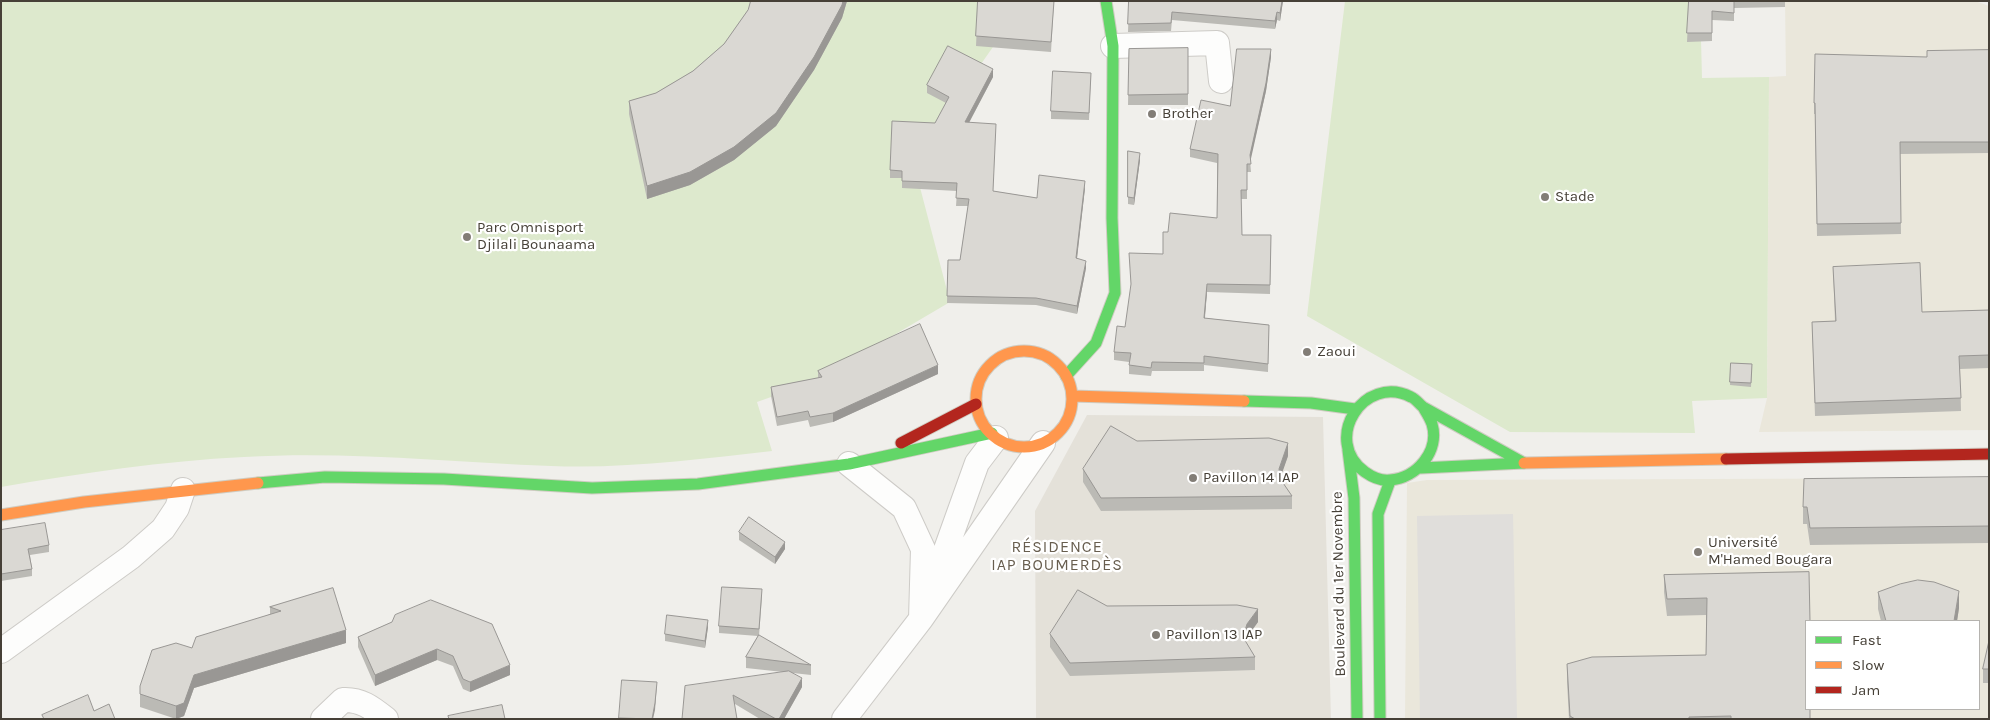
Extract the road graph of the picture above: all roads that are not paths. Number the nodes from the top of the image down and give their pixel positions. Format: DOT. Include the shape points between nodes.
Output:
graph roads {
  1 [pos="1106,1"];
  2 [pos="1112,46"];
  3 [pos="1221,81"];
  4 [pos="1066,376"];
  5 [pos="1072,396"];
  6 [pos="976,404"];
  7 [pos="1423,406"];
  8 [pos="1355,409"];
  9 [pos="994,436"];
  10 [pos="1043,443"];
  11 [pos="1348,450"];
  12 [pos="1989,454"];
  13 [pos="859,462"];
  14 [pos="1524,463"];
  15 [pos="1421,468"];
  16 [pos="1390,480"];
  17 [pos="182,490"];
  18 [pos="1,515"];
  19 [pos="921,619"];
  20 [pos="1,651"];
  21 [pos="323,719"];
  22 [pos="386,719"];
  23 [pos="844,719"];
  24 [pos="1357,719"];
  25 [pos="1380,719"];
  1 -- 2 [label="street"];
  2 -- 3 [label="street" via="1217,43"];
  2 -- 4 [label="street" via="1115,293 1096,343"];
  4 -- 5 [label="street"];
  4 -- 6 [label="street" via="1056,363 1045,356 1023,351 1006,354 983,372 977,387"];
  5 -- 8 [label="street" via="1311,403"];
  5 -- 10 [label="street" via="1066,422 1057,434"];
  6 -- 9 [label="street" via="980,419"];
  6 -- 13 [label="street"];
  7 -- 8 [label="street" via="1396,392 1371,396"];
  7 -- 14 [label="street"];
  7 -- 15 [label="street" via="1434,436 1432,451"];
  8 -- 11 [label="street" via="1347,428"];
  9 -- 10 [label="street" via="1014,446"];
  9 -- 13 [label="street"];
  9 -- 19 [label="street" via="977,463"];
  10 -- 19 [label="street"];
  11 -- 16 [label="street" via="1357,466 1374,478"];
  11 -- 24 [label="street, Boulevard du 1er Novembre" via="1354,498"];
  12 -- 14 [label="street"];
  13 -- 17 [label="street" via="698,484 592,488 444,479 325,477"];
  13 -- 19 [label="street" via="904,508 923,549"];
  14 -- 15 [label="street"];
  15 -- 16 [label="street" via="1405,478"];
  16 -- 25 [label="street" via="1378,514"];
  17 -- 18 [label="street"];
  17 -- 20 [label="street" via="177,508 163,529 131,558"];
  19 -- 23 [label="street"];
  21 -- 22 [label="street" via="343,700 366,704"];
}
